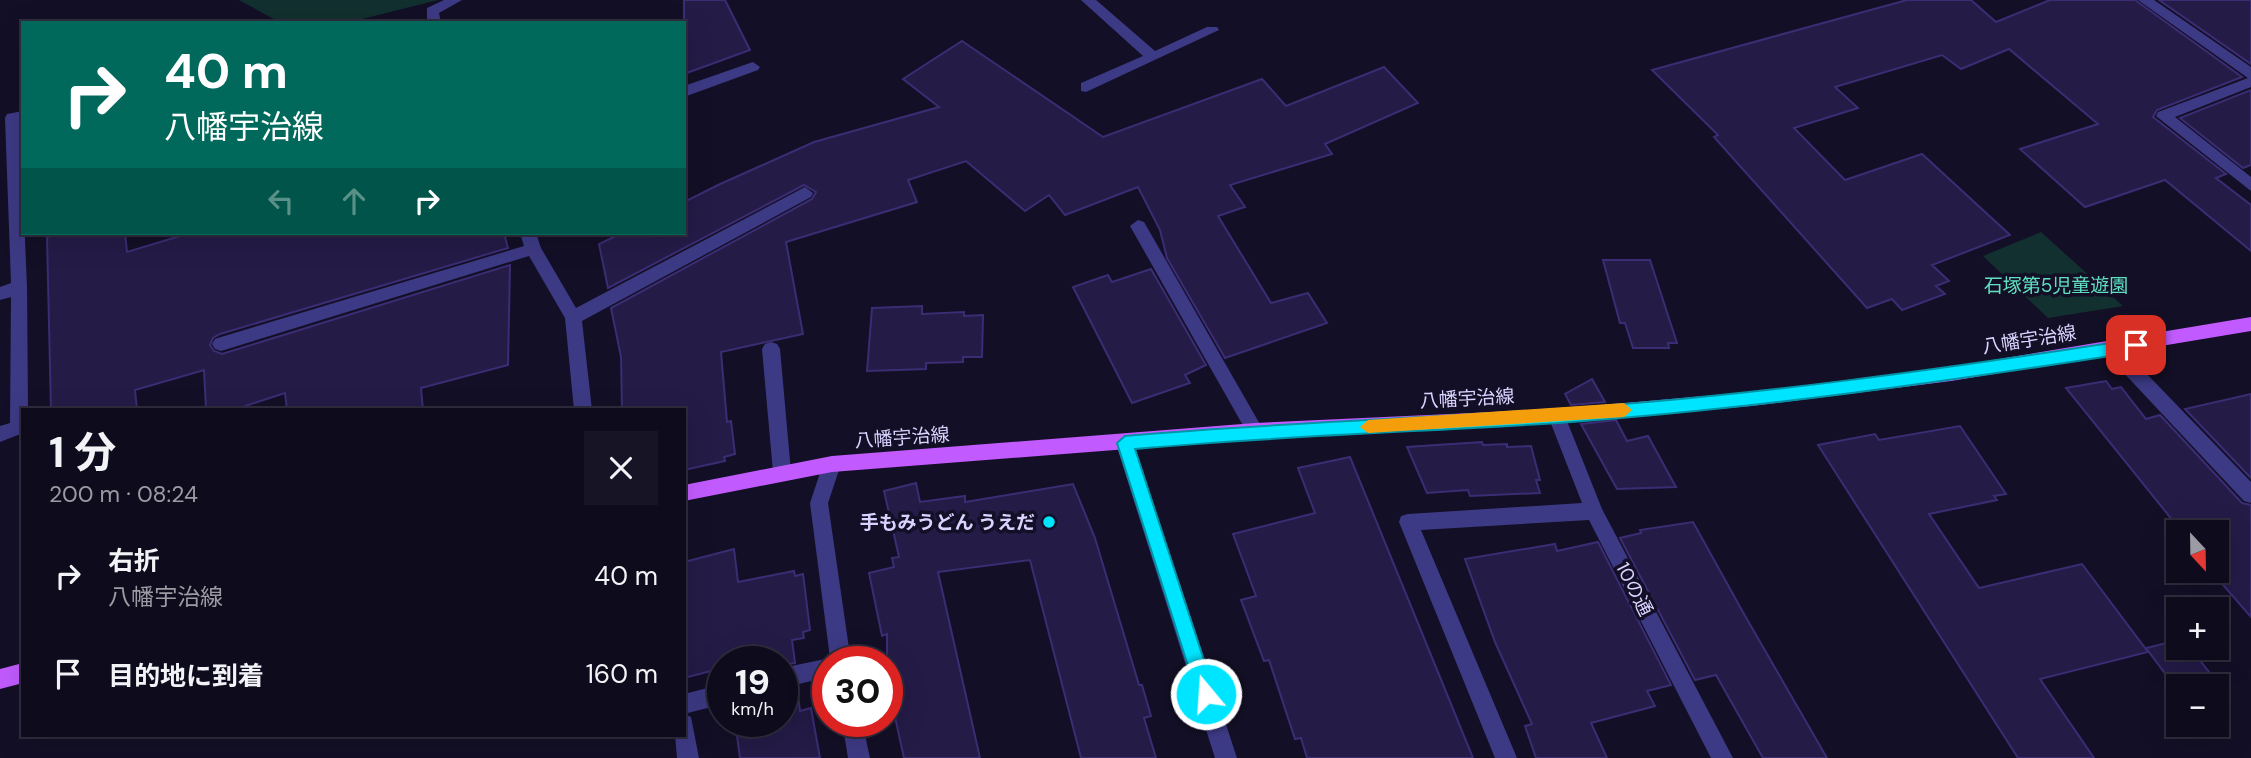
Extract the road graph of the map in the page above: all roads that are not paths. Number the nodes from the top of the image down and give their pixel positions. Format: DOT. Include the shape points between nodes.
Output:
graph roads {
  1 [pos="455,0"];
  2 [pos="1088,0"];
  3 [pos="2145,0"];
  4 [pos="434,21"];
  5 [pos="1212,30"];
  6 [pos="1153,57"];
  7 [pos="753,67"];
  8 [pos="2251,74"];
  9 [pos="2251,82"];
  10 [pos="1086,88"];
  11 [pos="686,91"];
  12 [pos="11,118"];
  13 [pos="6,168"];
  14 [pos="2251,185"];
  15 [pos="805,193"];
  16 [pos="1138,226"];
  17 [pos="531,241"];
  18 [pos="19,287"];
  19 [pos="0,294"];
  20 [pos="573,318"];
  21 [pos="2251,324"];
  22 [pos="221,344"];
  23 [pos="771,349"];
  24 [pos="2112,349"];
  25 [pos="583,408"];
  26 [pos="1557,416"];
  27 [pos="1255,431"];
  28 [pos="0,434"];
  29 [pos="1125,443"];
  30 [pos="832,464"];
  31 [pos="782,472"];
  32 [pos="686,493"];
  33 [pos="2251,495"];
  34 [pos="1594,511"];
  35 [pos="839,646"];
  36 [pos="21,674"];
  37 [pos="0,679"];
  38 [pos="707,698"];
  39 [pos="686,703"];
  40 [pos="686,737"];
  41 [pos="855,737"];
  42 [pos="688,758"];
  43 [pos="859,758"];
  44 [pos="1226,758"];
  45 [pos="1506,758"];
  46 [pos="1722,758"];
  1 -- 4 [label="street" via="432,11"];
  2 -- 6 [label="street"];
  3 -- 8 [label="street"];
  5 -- 6 [label="street"];
  6 -- 10 [label="street"];
  7 -- 11 [label="street"];
  9 -- 14 [label="street" via="2163,116"];
  12 -- 13 [label="street"];
  13 -- 18 [label="street"];
  15 -- 20 [label="street"];
  16 -- 27 [label="street"];
  17 -- 20 [label="street"];
  17 -- 22 [label="street"];
  18 -- 19 [label="street"];
  18 -- 28 [label="street" via="19,427"];
  20 -- 25 [label="street"];
  21 -- 24 [label="main road, 八幡宇治線"];
  23 -- 31 [label="street"];
  24 -- 26 [label="main road, 八幡宇治線" via="1751,399"];
  24 -- 33 [label="street"];
  26 -- 27 [label="main road, 八幡宇治線"];
  26 -- 34 [label="street, 10の通"];
  27 -- 29 [label="main road, 八幡宇治線"];
  29 -- 30 [label="main road, 八幡宇治線"];
  29 -- 44 [label="street"];
  30 -- 31 [label="main road, 八幡宇治線"];
  30 -- 35 [label="street" via="819,503"];
  31 -- 32 [label="main road, 八幡宇治線"];
  34 -- 45 [label="street" via="1408,522"];
  34 -- 46 [label="street, 10の通"];
  36 -- 37 [label="main road"];
  38 -- 39 [label="street"];
  40 -- 42 [label="street"];
  41 -- 43 [label="street"];
}
